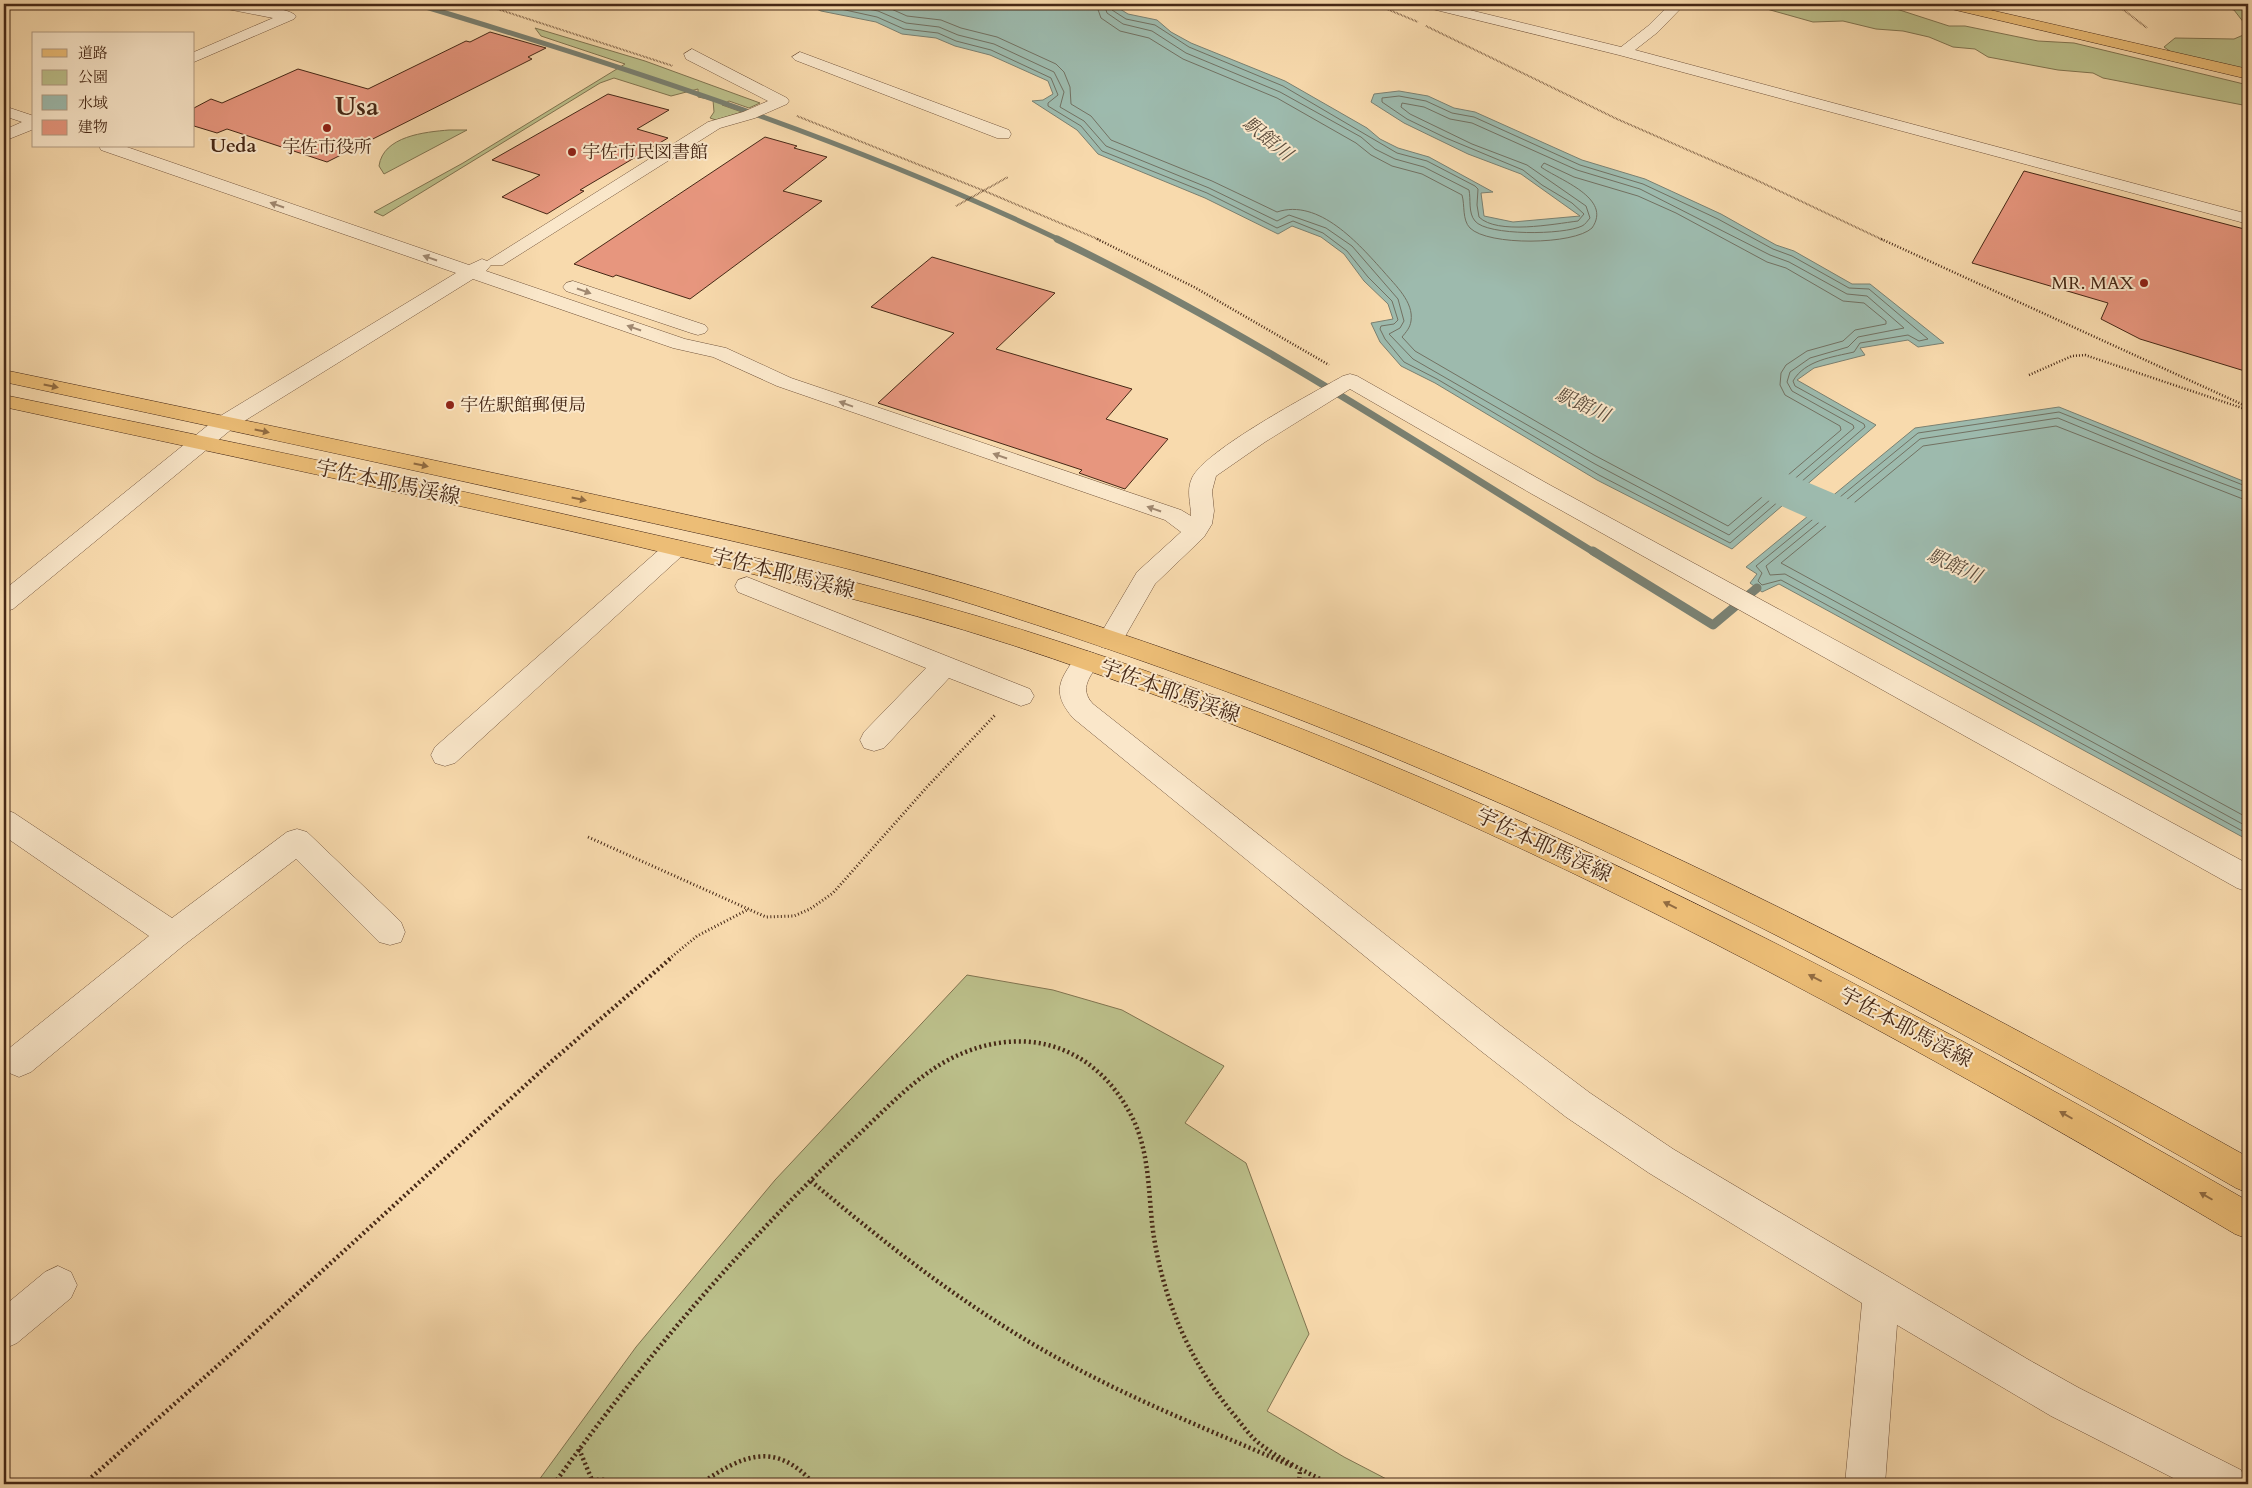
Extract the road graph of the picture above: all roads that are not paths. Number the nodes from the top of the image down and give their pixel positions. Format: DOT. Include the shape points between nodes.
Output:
graph roads {
  1 [pos="7,4"];
  2 [pos="222,4"];
  3 [pos="1429,4"];
  4 [pos="1678,4"];
  5 [pos="1946,4"];
  6 [pos="4,6"];
  7 [pos="1624,52"];
  8 [pos="692,54"];
  9 [pos="195,57"];
  10 [pos="800,57"];
  11 [pos="2248,74"];
  12 [pos="4,94"];
  13 [pos="32,104"];
  14 [pos="4,111"];
  15 [pos="32,121"];
  16 [pos="32,123"];
  17 [pos="1003,134"];
  18 [pos="4,136"];
  19 [pos="114,148"];
  20 [pos="163,148"];
  21 [pos="2248,219"];
  22 [pos="389,225"];
  23 [pos="483,261"];
  24 [pos="515,267"];
  25 [pos="560,283"];
  26 [pos="698,329"];
  27 [pos="4,376"];
  28 [pos="4,401"];
  29 [pos="226,423"];
  30 [pos="201,442"];
  31 [pos="1196,531"];
  32 [pos="676,548"];
  33 [pos="747,586"];
  34 [pos="4,603"];
  35 [pos="1098,650"];
  36 [pos="944,666"];
  37 [pos="1021,696"];
  38 [pos="874,740"];
  39 [pos="445,755"];
  40 [pos="4,821"];
  41 [pos="2248,879"];
  42 [pos="390,932"];
  43 [pos="173,936"];
  44 [pos="19,1061"];
  45 [pos="2248,1176"];
  46 [pos="2248,1221"];
  47 [pos="58,1285"];
  48 [pos="1882,1294"];
  49 [pos="4,1330"];
  50 [pos="1865,1484"];
  51 [pos="2227,1484"];
  1 -- 6 [label="street"];
  2 -- 9 [label="street" via="289,16"];
  3 -- 7 [label="street"];
  4 -- 7 [label="street"];
  5 -- 11 [label="main road"];
  7 -- 21 [label="street"];
  8 -- 23 [label="street" via="780,99 749,115 714,125"];
  10 -- 17 [label="street"];
  12 -- 13 [label="street"];
  14 -- 15 [label="street"];
  16 -- 18 [label="street"];
  23 -- 19 [label="street, one-way"];
  20 -- 22 [label="street"];
  23 -- 24 [label="street"];
  23 -- 29 [label="street"];
  31 -- 23 [label="street, one-way" via="1173,515 784,382 719,352 680,344"];
  25 -- 26 [label="street, one-way"];
  27 -- 29 [label="main road, 宇佐本耶馬渓線, one-way"];
  28 -- 30 [label="main road, 宇佐本耶馬渓線"];
  29 -- 30 [label="street"];
  29 -- 35 [label="main road, 宇佐本耶馬渓線, one-way" via="769,540 981,597"];
  30 -- 32 [label="main road, 宇佐本耶馬渓線"];
  30 -- 34 [label="street"];
  31 -- 35 [label="street" via="1146,578"];
  31 -- 41 [label="street" via="1204,518 1199,492 1207,472 1350,380 1540,489"];
  32 -- 35 [label="main road, 宇佐本耶馬渓線" via="875,596 1013,636"];
  32 -- 39 [label="street"];
  33 -- 36 [label="street"];
  35 -- 45 [label="main road, 宇佐本耶馬渓線" via="1195,668 1424,756 1588,829 1916,991"];
  46 -- 35 [label="main road, 宇佐本耶馬渓線, one-way" via="1919,1032 1714,927 1495,821 1234,713"];
  35 -- 48 [label="street" via="1072,686 1072,698 1083,711 1578,1105 1661,1161"];
  36 -- 37 [label="street"];
  36 -- 38 [label="street"];
  40 -- 43 [label="street"];
  42 -- 43 [label="street" via="297,841"];
  43 -- 44 [label="street"];
  47 -- 49 [label="street"];
  48 -- 50 [label="street"];
  48 -- 51 [label="street" via="2066,1402"];
}
